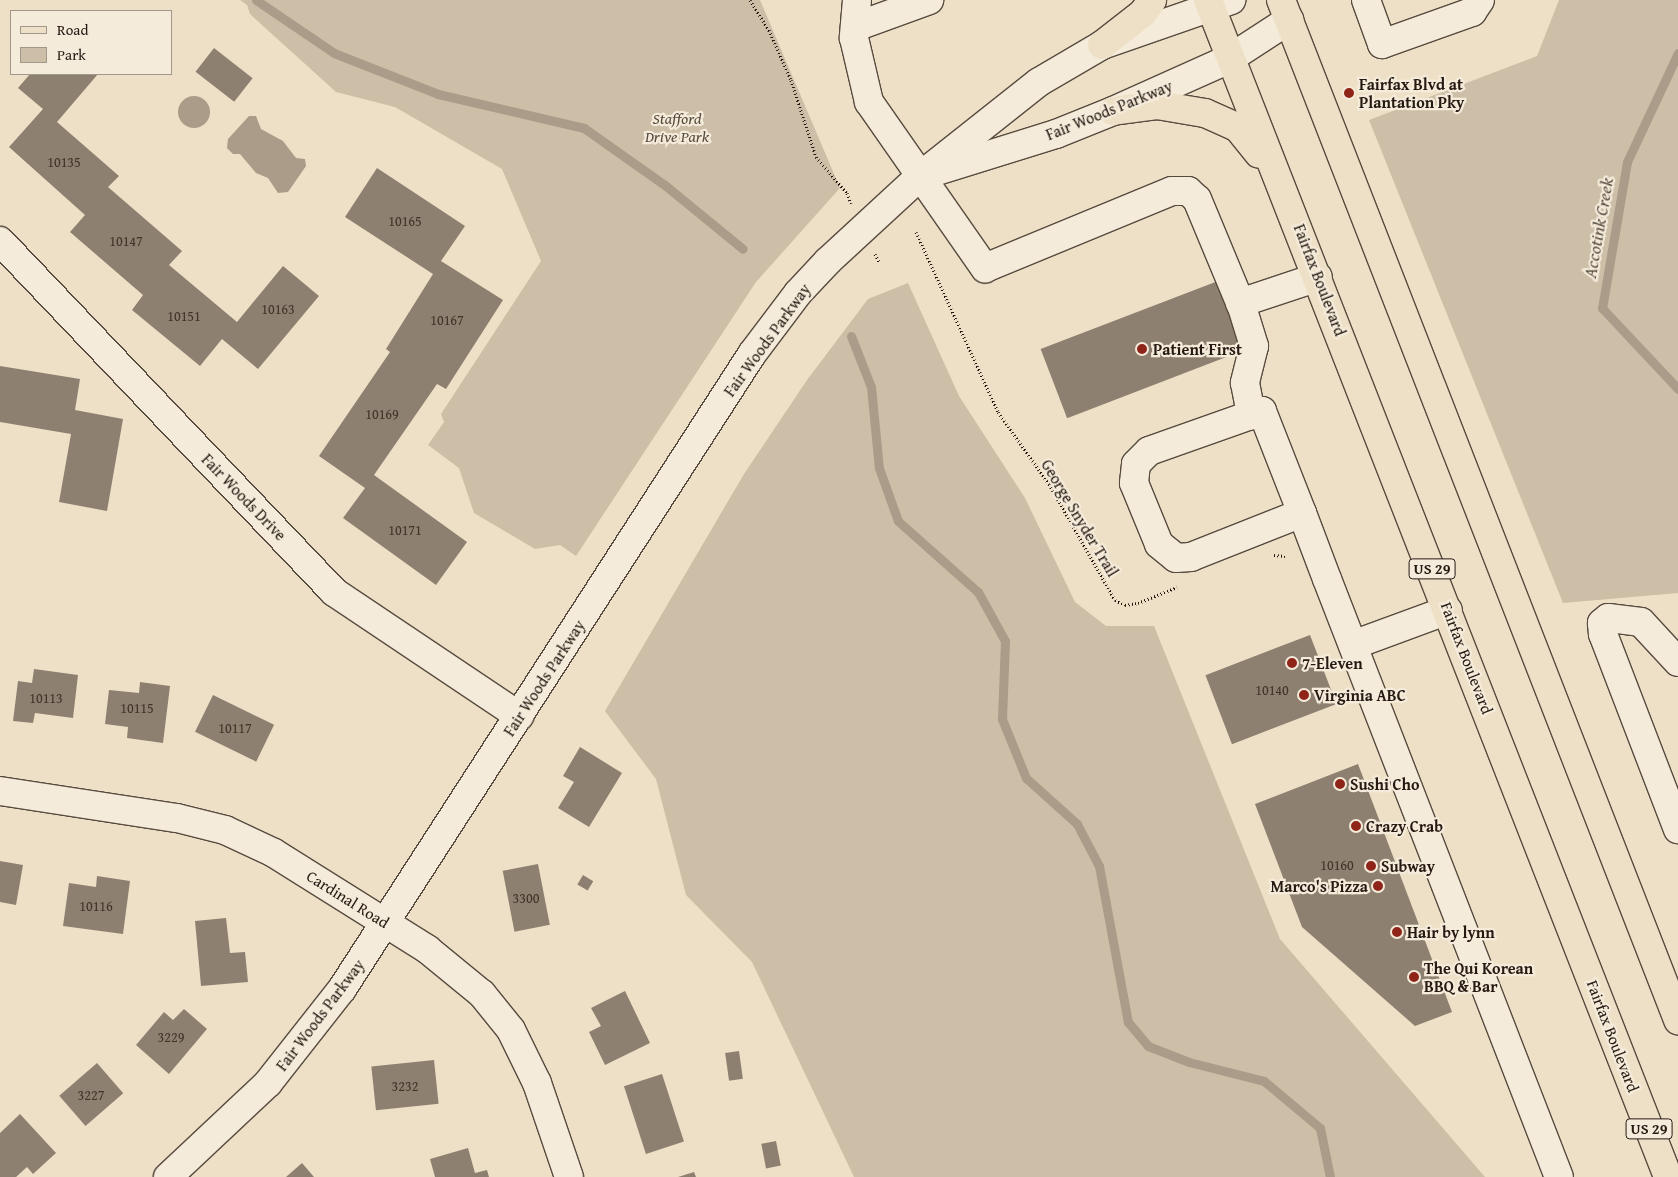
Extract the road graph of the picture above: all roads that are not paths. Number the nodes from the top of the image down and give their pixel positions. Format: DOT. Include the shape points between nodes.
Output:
graph roads {
  1 [pos="856,0"];
  2 [pos="929,0"];
  3 [pos="1152,0"];
  4 [pos="1366,0"];
  5 [pos="1480,0"];
  6 [pos="1217,3"];
  7 [pos="1285,10"];
  8 [pos="855,27"];
  9 [pos="1102,45"];
  10 [pos="1229,59"];
  11 [pos="1113,111"];
  12 [pos="919,177"];
  13 [pos="1281,181"];
  14 [pos="0,241"];
  15 [pos="1318,277"];
  16 [pos="1240,303"];
  17 [pos="1251,415"];
  18 [pos="1302,513"];
  19 [pos="1448,610"];
  20 [pos="1353,645"];
  21 [pos="1678,662"];
  22 [pos="519,716"];
  23 [pos="0,791"];
  24 [pos="1678,829"];
  25 [pos="387,922"];
  26 [pos="1673,990"];
  27 [pos="1678,1020"];
  28 [pos="168,1177"];
  29 [pos="570,1177"];
  30 [pos="1559,1177"];
  31 [pos="1668,1177"];
  1 -- 8 [label="street"];
  2 -- 8 [label="street"];
  3 -- 9 [label="main road" via="1143,13"];
  4 -- 5 [label="street" via="1382,44 1472,12"];
  6 -- 9 [label="street, Fair Woods Parkway"];
  6 -- 10 [label="main road, Fairfax Boulevard / US 29"];
  7 -- 10 [label="street, Fair Woods Parkway"];
  7 -- 26 [label="main road"];
  8 -- 12 [label="street" via="858,67 869,102"];
  9 -- 12 [label="street, Fair Woods Parkway" via="1039,82"];
  10 -- 11 [label="street, Fair Woods Parkway"];
  10 -- 13 [label="main road, Fairfax Boulevard / US 29"];
  11 -- 12 [label="street, Fair Woods Parkway" via="1056,134"];
  11 -- 13 [label="main road" via="1157,105 1204,113 1238,128"];
  12 -- 16 [label="street" via="985,268 1172,191 1188,192 1196,199"];
  12 -- 22 [label="street, Fair Woods Parkway" via="828,260 798,293 752,354"];
  13 -- 15 [label="main road, Fairfax Boulevard / US 29"];
  14 -- 22 [label="street, Fair Woods Drive" via="334,592"];
  15 -- 16 [label="street"];
  15 -- 19 [label="main road, Fairfax Boulevard / US 29"];
  16 -- 17 [label="street" via="1254,346 1245,383"];
  17 -- 18 [label="street" via="1262,411"];
  17 -- 18 [label="street" via="1149,451 1136,464 1134,483 1159,544 1176,558 1191,557"];
  18 -- 20 [label="street"];
  19 -- 20 [label="street"];
  19 -- 31 [label="main road, Fairfax Boulevard / US 29"];
  20 -- 30 [label="street"];
  21 -- 24 [label="street" via="1641,622 1608,618 1602,623 1603,634"];
  22 -- 25 [label="street, Fair Woods Parkway"];
  23 -- 25 [label="street, Cardinal Road" via="177,818 225,830 274,853"];
  25 -- 28 [label="street, Fair Woods Parkway" via="307,1037 268,1083"];
  25 -- 29 [label="street, Cardinal Road" via="427,949 482,994 511,1030 530,1064"];
  26 -- 27 [label="main road"];
}
